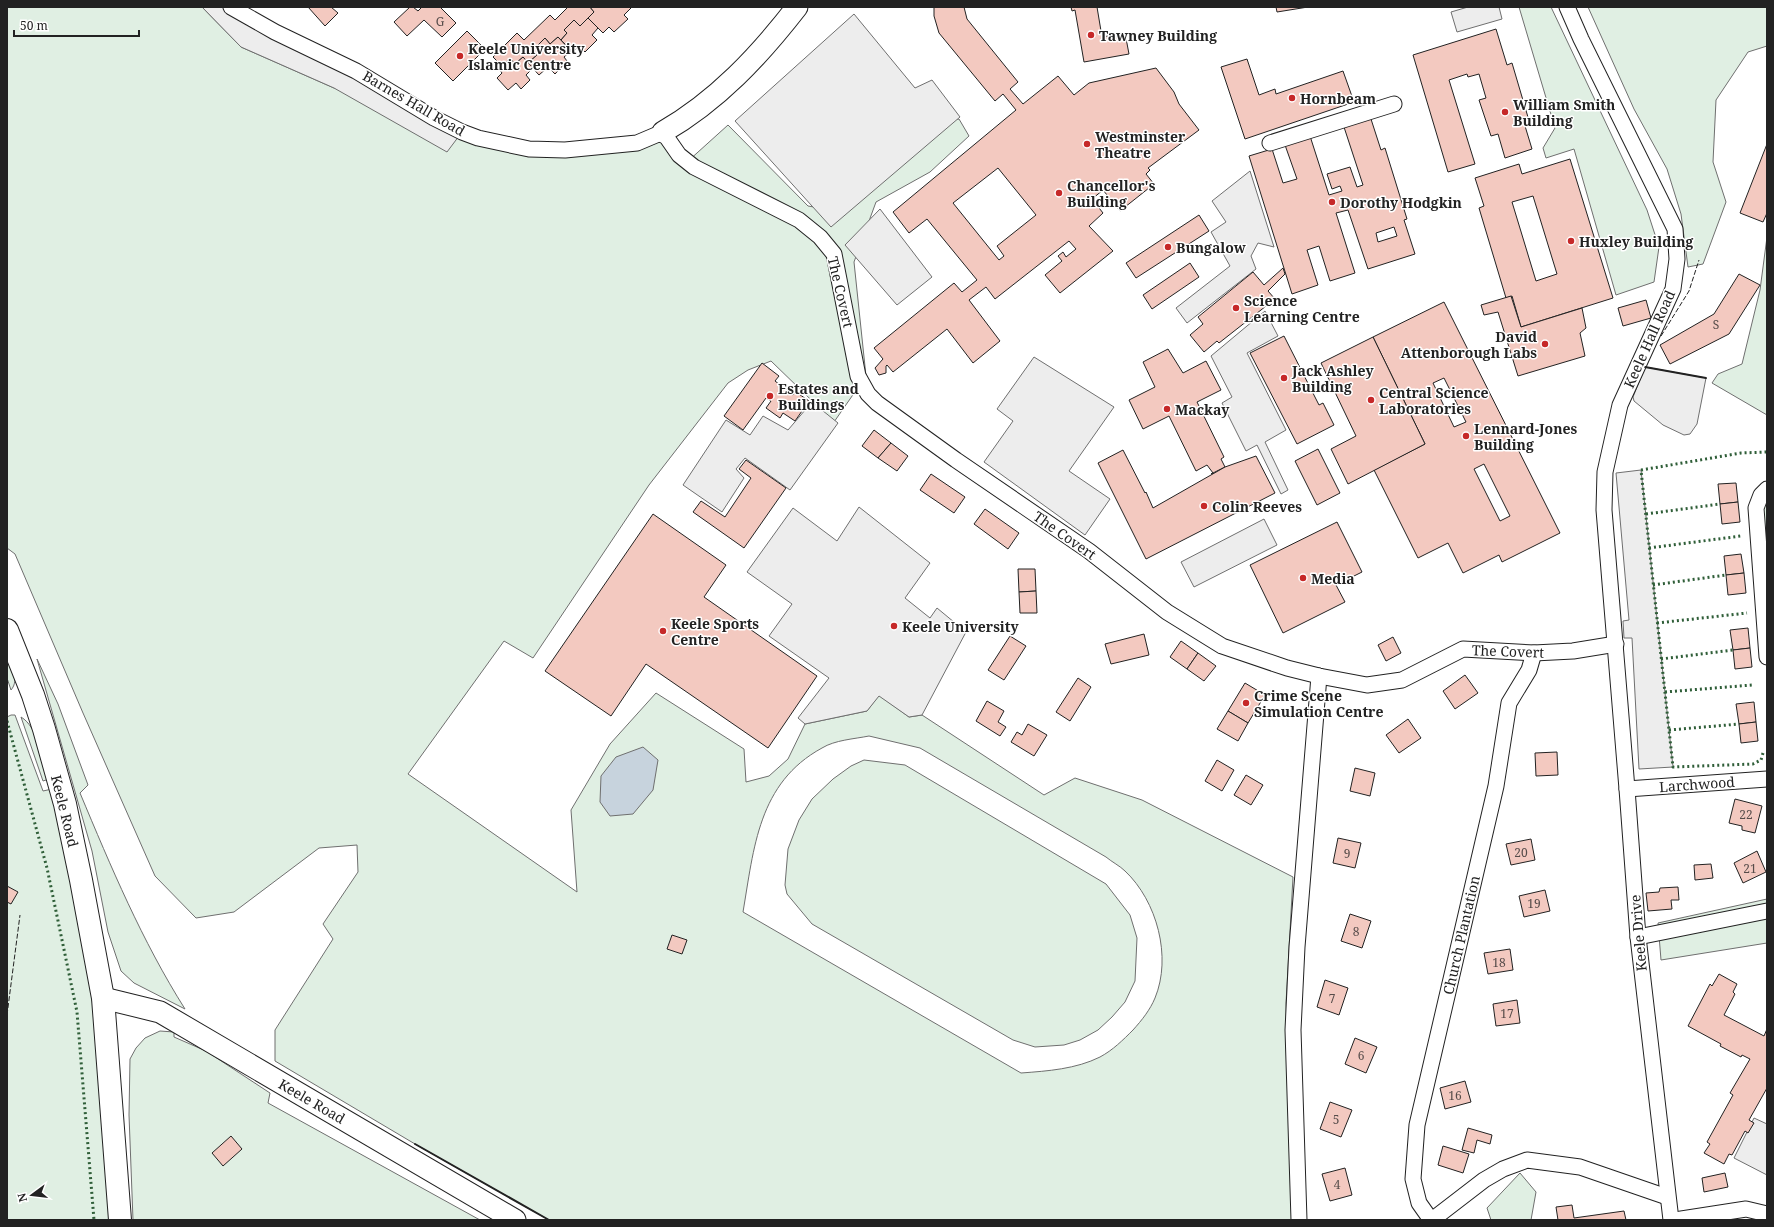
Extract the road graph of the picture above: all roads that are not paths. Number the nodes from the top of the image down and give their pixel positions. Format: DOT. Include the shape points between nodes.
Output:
graph roads {
  1 [pos="231,7"];
  2 [pos="797,7"];
  3 [pos="1567,7"];
  4 [pos="1394,104"];
  5 [pos="663,132"];
  6 [pos="1270,143"];
  7 [pos="1767,489"];
  8 [pos="7,630"];
  9 [pos="1616,644"];
  10 [pos="1534,653"];
  11 [pos="1767,657"];
  12 [pos="1319,676"];
  13 [pos="1767,779"];
  14 [pos="1627,789"];
  15 [pos="1767,911"];
  16 [pos="1638,937"];
  17 [pos="103,998"];
  18 [pos="1667,1197"];
  19 [pos="1767,1214"];
  20 [pos="120,1220"];
  21 [pos="515,1220"];
  22 [pos="1299,1220"];
  23 [pos="1431,1220"];
  24 [pos="1671,1220"];
  25 [pos="1675,1220"];
  1 -- 5 [label="street, Barnes Hall Road" via="275,32 356,70 434,118 478,138 529,149 565,150 637,143"];
  2 -- 5 [label="street, Barnes Hall Road" via="734,80 706,105"];
  3 -- 9 [label="street, Keele Hall Road" via="1675,229 1678,259 1673,289 1620,405 1605,472 1605,539"];
  4 -- 6 [label="street"];
  5 -- 12 [label="street, The Covert" via="679,155 694,167 799,220 820,237 834,254 858,376 868,394 882,407 1100,559 1167,612 1222,646"];
  7 -- 11 [label="street" via="1761,495 1756,508"];
  8 -- 17 [label="main road, Keele Road" via="33,695 65,804 82,880"];
  9 -- 10 [label="street, The Covert" via="1573,651"];
  9 -- 14 [label="street, Keele Drive"];
  10 -- 12 [label="street, The Covert" via="1462,649 1402,680 1367,684"];
  10 -- 23 [label="street, Church Plantation" via="1529,670 1508,703 1496,786 1417,1125 1413,1179 1419,1203"];
  12 -- 22 [label="street" via="1297,947 1293,1030"];
  13 -- 14 [label="street, Larchwood"];
  14 -- 16 [label="street, Keele Drive"];
  15 -- 16 [label="street"];
  16 -- 18 [label="street, Keele Drive"];
  17 -- 20 [label="main road, Keele Road"];
  17 -- 21 [label="street, Keele Road" via="160,1012"];
  18 -- 23 [label="street, Church Plantation" via="1580,1167 1527,1160 1484,1180"];
  18 -- 24 [label="street, Keele Drive"];
  19 -- 25 [label="street" via="1746,1209"];
}
